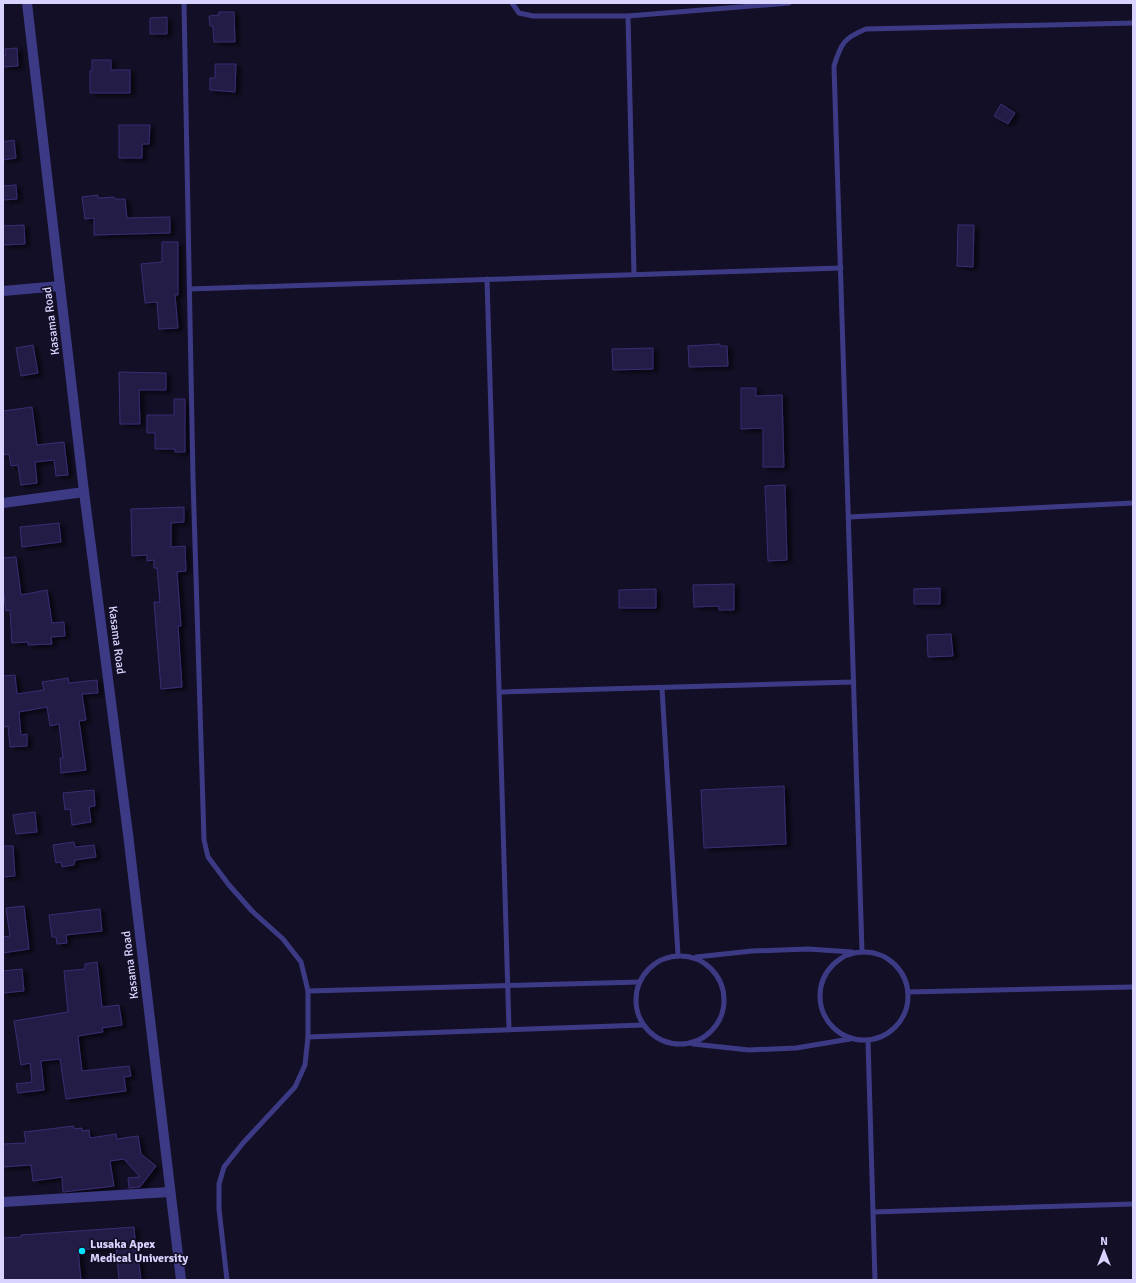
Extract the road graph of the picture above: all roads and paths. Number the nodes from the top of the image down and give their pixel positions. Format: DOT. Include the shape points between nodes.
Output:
graph roads {
  1 [pos="27,3"];
  2 [pos="184,3"];
  3 [pos="512,3"];
  4 [pos="790,3"];
  5 [pos="628,16"];
  6 [pos="1133,23"];
  7 [pos="841,268"];
  8 [pos="634,274"];
  9 [pos="487,279"];
  10 [pos="60,286"];
  11 [pos="190,290"];
  12 [pos="3,291"];
  13 [pos="84,492"];
  14 [pos="3,503"];
  15 [pos="1133,503"];
  16 [pos="849,517"];
  17 [pos="854,682"];
  18 [pos="662,688"];
  19 [pos="499,692"];
  20 [pos="862,951"];
  21 [pos="853,953"];
  22 [pos="678,955"];
  23 [pos="695,957"];
  24 [pos="640,982"];
  25 [pos="508,986"];
  26 [pos="1133,987"];
  27 [pos="308,991"];
  28 [pos="908,992"];
  29 [pos="644,1025"];
  30 [pos="509,1030"];
  31 [pos="308,1037"];
  32 [pos="851,1039"];
  33 [pos="868,1041"];
  34 [pos="690,1044"];
  35 [pos="170,1192"];
  36 [pos="3,1202"];
  37 [pos="1133,1204"];
  38 [pos="873,1212"];
  39 [pos="181,1280"];
  40 [pos="227,1280"];
  41 [pos="875,1280"];
  1 -- 10 [label="street, Kasama Road"];
  2 -- 11 [label="lane"];
  3 -- 5 [label="lane" via="520,13 533,16"];
  4 -- 5 [label="lane"];
  5 -- 8 [label="lane"];
  6 -- 7 [label="lane" via="866,30 850,36 840,48 834,66"];
  7 -- 8 [label="lane"];
  7 -- 16 [label="lane"];
  8 -- 9 [label="lane"];
  9 -- 11 [label="lane"];
  9 -- 19 [label="lane"];
  10 -- 12 [label="street"];
  10 -- 13 [label="street, Kasama Road"];
  11 -- 27 [label="lane" via="204,840 208,857 229,885 252,911 283,939 301,962"];
  13 -- 14 [label="street"];
  13 -- 35 [label="street, Kasama Road"];
  15 -- 16 [label="lane"];
  16 -- 17 [label="lane"];
  17 -- 18 [label="lane"];
  17 -- 20 [label="lane"];
  18 -- 19 [label="lane"];
  18 -- 22 [label="lane"];
  19 -- 25 [label="lane"];
  20 -- 21 [label="lane"];
  20 -- 28 [label="lane" via="878,953 893,962 903,974"];
  21 -- 23 [label="lane" via="752,950"];
  21 -- 32 [label="lane" via="831,966 821,990 825,1016 836,1030"];
  22 -- 23 [label="lane"];
  22 -- 24 [label="lane" via="655,963"];
  23 -- 34 [label="lane" via="716,973 724,998 717,1024 705,1036"];
  24 -- 25 [label="lane"];
  24 -- 29 [label="lane" via="636,999"];
  25 -- 27 [label="lane"];
  25 -- 30 [label="lane"];
  26 -- 28 [label="lane"];
  27 -- 31 [label="lane"];
  28 -- 33 [label="lane" via="906,1009 898,1025 884,1036"];
  29 -- 30 [label="lane"];
  29 -- 34 [label="lane" via="665,1042"];
  30 -- 31 [label="lane"];
  31 -- 40 [label="lane" via="305,1065 295,1087 224,1167 219,1184 219,1209"];
  32 -- 33 [label="lane"];
  32 -- 34 [label="lane" via="796,1048 749,1050"];
  33 -- 38 [label="lane"];
  35 -- 36 [label="street"];
  35 -- 39 [label="street, Kasama Road"];
  37 -- 38 [label="lane"];
  38 -- 41 [label="lane"];
}
